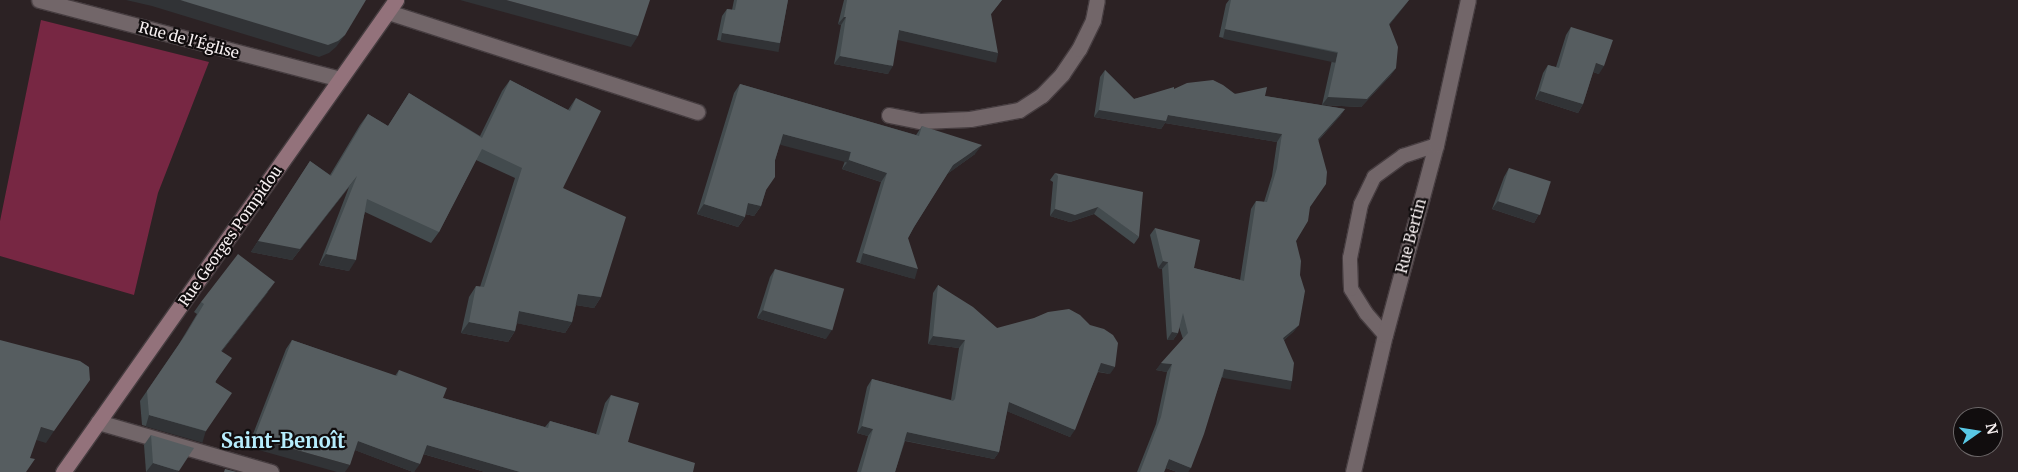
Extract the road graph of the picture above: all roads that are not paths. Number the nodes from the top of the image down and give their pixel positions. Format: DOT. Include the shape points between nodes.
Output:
graph roads {
  1 [pos="39,0"];
  2 [pos="1097,0"];
  3 [pos="1468,0"];
  4 [pos="392,6"];
  5 [pos="340,80"];
  6 [pos="697,112"];
  7 [pos="889,115"];
  8 [pos="1436,145"];
  9 [pos="1385,335"];
  10 [pos="98,422"];
  11 [pos="63,472"];
  12 [pos="271,472"];
  13 [pos="1353,472"];
  1 -- 5 [label="street, Rue de l'Église"];
  2 -- 7 [label="street" via="1093,20 1062,74 1042,95 1019,110 970,119 921,121"];
  3 -- 8 [label="street, Rue Bertin"];
  4 -- 5 [label="main road, Rue Georges Pompidou"];
  4 -- 6 [label="street"];
  5 -- 10 [label="main road, Rue Georges Pompidou"];
  8 -- 9 [label="street, Rue Bertin"];
  8 -- 9 [label="lane" via="1403,156 1374,177 1361,204 1350,258 1351,289"];
  9 -- 13 [label="street, Rue Bertin"];
  10 -- 11 [label="main road, Rue Georges Pompidou"];
  10 -- 12 [label="street"];
}
